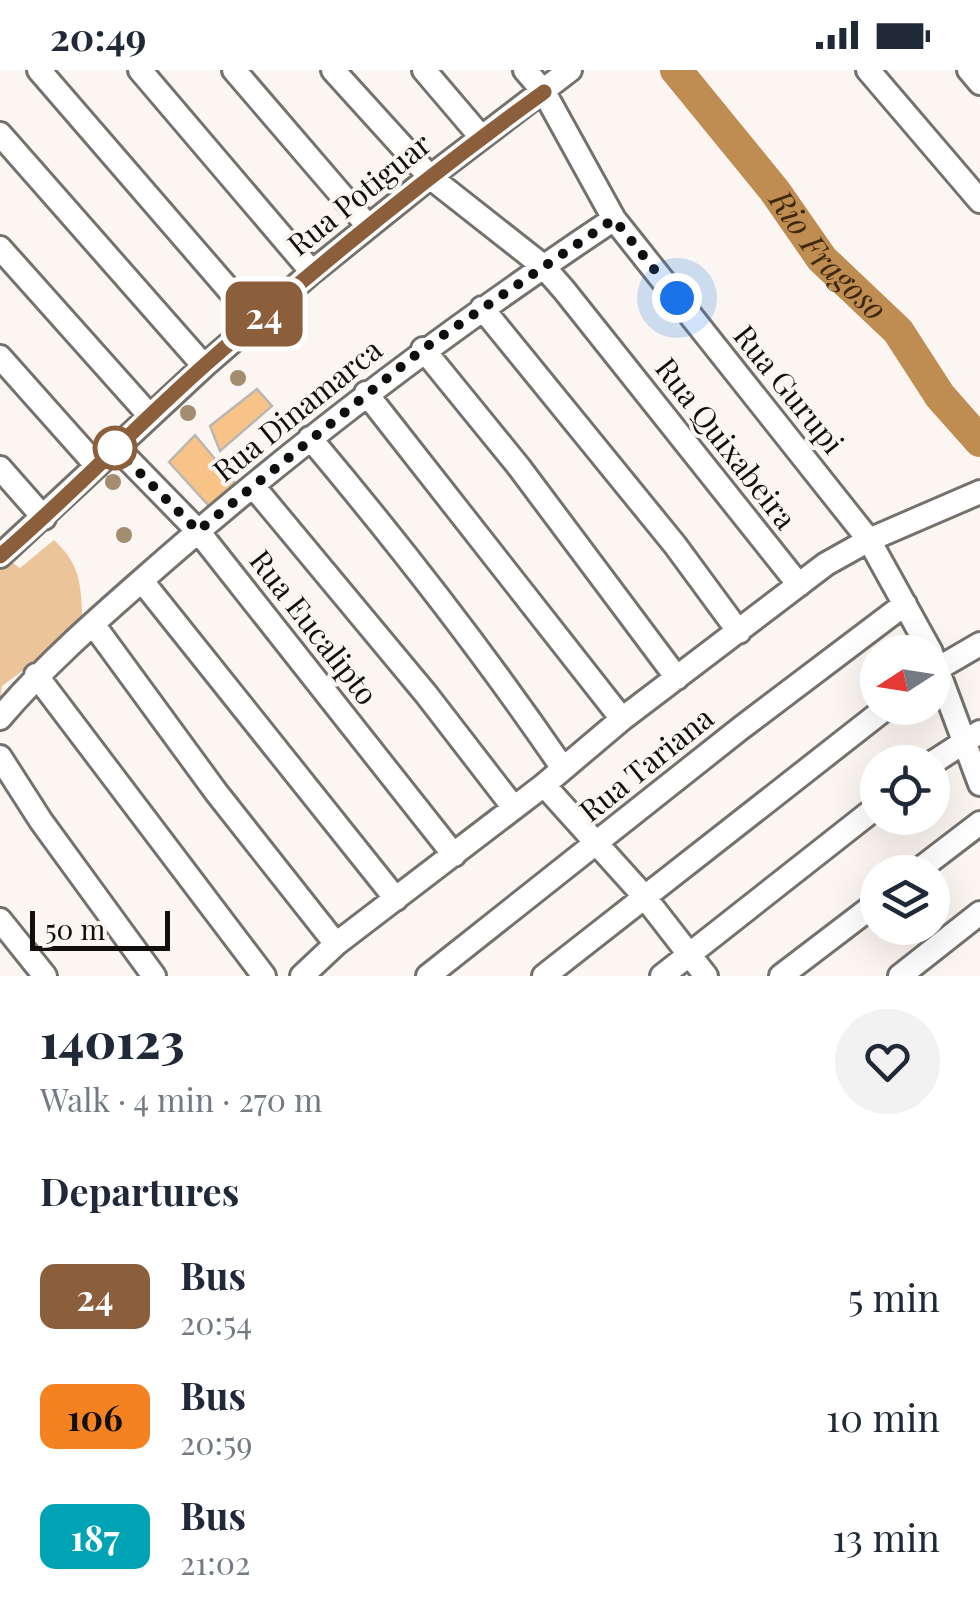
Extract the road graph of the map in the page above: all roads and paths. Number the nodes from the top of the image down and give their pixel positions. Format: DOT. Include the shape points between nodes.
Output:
graph roads {
  1 [pos="39,70"];
  2 [pos="140,70"];
  3 [pos="234,70"];
  4 [pos="333,70"];
  5 [pos="424,70"];
  6 [pos="526,70"];
  7 [pos="570,70"];
  8 [pos="868,70"];
  9 [pos="970,70"];
  10 [pos="980,82"];
  11 [pos="544,92"];
  12 [pos="0,134"];
  13 [pos="482,137"];
  14 [pos="430,177"];
  15 [pos="980,201"];
  16 [pos="614,219"];
  17 [pos="368,226"];
  18 [pos="0,248"];
  19 [pos="543,266"];
  20 [pos="312,272"];
  21 [pos="482,308"];
  22 [pos="256,321"];
  23 [pos="423,349"];
  24 [pos="0,357"];
  25 [pos="204,366"];
  26 [pos="366,393"];
  27 [pos="150,416"];
  28 [pos="310,438"];
  29 [pos="116,447"];
  30 [pos="97,466"];
  31 [pos="0,468"];
  32 [pos="253,486"];
  33 [pos="980,492"];
  34 [pos="44,518"];
  35 [pos="198,531"];
  36 [pos="869,540"];
  37 [pos="0,556"];
  38 [pos="142,580"];
  39 [pos="799,585"];
  40 [pos="904,604"];
  41 [pos="92,624"];
  42 [pos="739,632"];
  43 [pos="920,635"];
  44 [pos="980,644"];
  45 [pos="950,656"];
  46 [pos="36,675"];
  47 [pos="677,678"];
  48 [pos="950,692"];
  49 [pos="0,718"];
  50 [pos="622,719"];
  51 [pos="864,725"];
  52 [pos="973,736"];
  53 [pos="950,752"];
  54 [pos="0,757"];
  55 [pos="562,768"];
  56 [pos="980,784"];
  57 [pos="544,785"];
  58 [pos="514,808"];
  59 [pos="860,820"];
  60 [pos="980,823"];
  61 [pos="598,844"];
  62 [pos="454,855"];
  63 [pos="938,855"];
  64 [pos="643,895"];
  65 [pos="396,900"];
  66 [pos="980,913"];
  67 [pos="860,916"];
  68 [pos="0,920"];
  69 [pos="336,944"];
  70 [pos="690,954"];
  71 [pos="45,976"];
  72 [pos="154,976"];
  73 [pos="264,976"];
  74 [pos="302,976"];
  75 [pos="428,976"];
  76 [pos="544,976"];
  77 [pos="662,976"];
  78 [pos="706,976"];
  79 [pos="781,976"];
  80 [pos="900,976"];
  1 -- 22 [label="street"];
  2 -- 20 [label="street"];
  3 -- 17 [label="street"];
  4 -- 14 [label="street, Rua Quixabeira"];
  5 -- 13 [label="street"];
  6 -- 11 [label="street, Rua Gurupi"];
  7 -- 11 [label="street, Rua Potiguar"];
  8 -- 15 [label="street"];
  9 -- 10 [label="street"];
  11 -- 13 [label="street, Rua Potiguar"];
  11 -- 16 [label="street, Rua Gurupi"];
  12 -- 25 [label="street"];
  13 -- 14 [label="street, Rua Potiguar"];
  14 -- 17 [label="street, Rua Potiguar"];
  14 -- 19 [label="street, Rua Quixabeira"];
  16 -- 19 [label="street, Rua Dinamarca"];
  16 -- 36 [label="street, Rua Gurupi"];
  17 -- 20 [label="street, Rua Potiguar"];
  18 -- 27 [label="street"];
  19 -- 21 [label="street, Rua Dinamarca"];
  19 -- 39 [label="street, Rua Quixabeira"];
  20 -- 22 [label="street, Rua Potiguar"];
  21 -- 23 [label="street, Rua Dinamarca"];
  21 -- 42 [label="street"];
  22 -- 25 [label="street, Rua Potiguar"];
  23 -- 26 [label="street, Rua Dinamarca"];
  23 -- 47 [label="street"];
  24 -- 30 [label="street"];
  25 -- 27 [label="street, Rua Potiguar"];
  26 -- 28 [label="street, Rua Dinamarca"];
  26 -- 50 [label="street"];
  27 -- 29 [label="street, Rua Potiguar"];
  28 -- 32 [label="street, Rua Dinamarca"];
  28 -- 55 [label="street" via="485,655"];
  29 -- 30 [label="street, Rua Potiguar"];
  29 -- 35 [label="street, Rua Eucalipto"];
  30 -- 34 [label="street, Rua Potiguar"];
  31 -- 34 [label="street"];
  32 -- 35 [label="street, Rua Dinamarca"];
  32 -- 58 [label="street"];
  33 -- 36 [label="street"];
  34 -- 37 [label="street, Rua Potiguar"];
  35 -- 38 [label="street, Rua Dinamarca"];
  35 -- 62 [label="street, Rua Eucalipto"];
  36 -- 39 [label="street"];
  36 -- 40 [label="street, Rua Gurupi"];
  38 -- 41 [label="street, Rua Dinamarca"];
  38 -- 65 [label="street"];
  39 -- 42 [label="street"];
  40 -- 43 [label="street, Rua Gurupi"];
  40 -- 61 [label="street, Rua Tariana"];
  41 -- 46 [label="street, Rua Dinamarca"];
  41 -- 69 [label="street"];
  42 -- 47 [label="street"];
  44 -- 45 [label="street"];
  46 -- 49 [label="street, Rua Dinamarca"];
  46 -- 73 [label="street"];
  47 -- 50 [label="street"];
  48 -- 52 [label="street, Rua Gurupi"];
  50 -- 55 [label="street"];
  51 -- 64 [label="street"];
  52 -- 53 [label="street"];
  52 -- 56 [label="street, Rua Gurupi"];
  54 -- 72 [label="street"];
  55 -- 57 [label="street"];
  57 -- 58 [label="street"];
  57 -- 61 [label="street"];
  58 -- 62 [label="street"];
  59 -- 70 [label="street"];
  60 -- 63 [label="street"];
  61 -- 64 [label="street"];
  61 -- 75 [label="street, Rua Tariana"];
  62 -- 65 [label="street"];
  64 -- 70 [label="street"];
  64 -- 76 [label="street"];
  65 -- 69 [label="street"];
  66 -- 80 [label="street"];
  67 -- 79 [label="street"];
  68 -- 71 [label="street"];
  69 -- 74 [label="street"];
  70 -- 77 [label="street"];
  70 -- 78 [label="street"];
}
